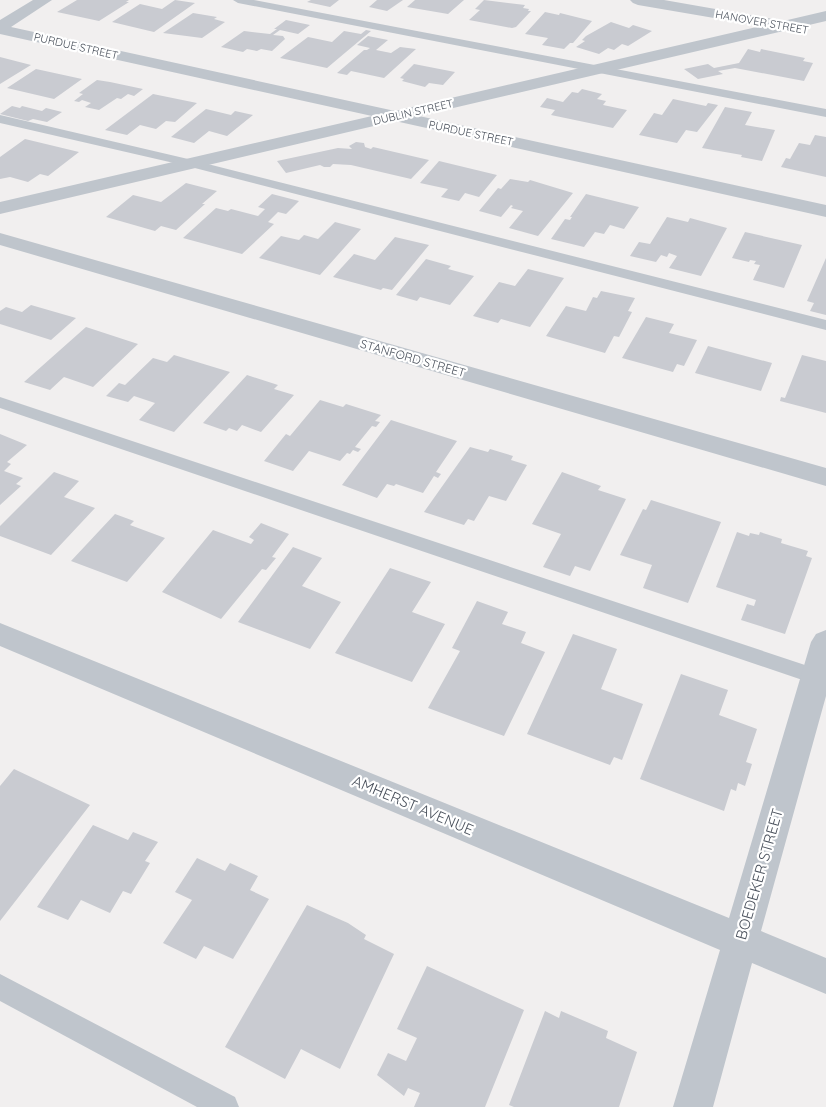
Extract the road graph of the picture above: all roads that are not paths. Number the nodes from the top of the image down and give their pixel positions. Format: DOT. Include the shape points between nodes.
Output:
graph roads {
  1 [pos="44,0"];
  2 [pos="238,0"];
  3 [pos="638,0"];
  4 [pos="826,16"];
  5 [pos="785,26"];
  6 [pos="0,28"];
  7 [pos="826,33"];
  8 [pos="599,68"];
  9 [pos="826,114"];
  10 [pos="395,117"];
  11 [pos="0,118"];
  12 [pos="188,163"];
  13 [pos="0,208"];
  14 [pos="826,211"];
  15 [pos="0,239"];
  16 [pos="826,325"];
  17 [pos="0,402"];
  18 [pos="826,477"];
  19 [pos="0,634"];
  20 [pos="826,642"];
  21 [pos="821,679"];
  22 [pos="740,940"];
  23 [pos="826,976"];
  24 [pos="0,987"];
  25 [pos="225,1107"];
  26 [pos="693,1107"];
  1 -- 6 [label="street"];
  2 -- 8 [label="lane"];
  3 -- 5 [label="street, HANOVER STREET"];
  4 -- 5 [label="street, DUBLIN STREET"];
  5 -- 7 [label="street, HANOVER STREET"];
  5 -- 8 [label="street, DUBLIN STREET"];
  6 -- 10 [label="street, PURDUE STREET"];
  8 -- 9 [label="lane"];
  8 -- 10 [label="street, DUBLIN STREET"];
  10 -- 12 [label="street, DUBLIN STREET"];
  10 -- 14 [label="street, PURDUE STREET"];
  11 -- 12 [label="lane"];
  12 -- 13 [label="street, DUBLIN STREET"];
  12 -- 16 [label="lane"];
  15 -- 18 [label="street, STANFORD STREET"];
  17 -- 21 [label="lane"];
  19 -- 22 [label="street, AMHERST AVENUE"];
  20 -- 21 [label="street, BOEDEKER STREET"];
  21 -- 22 [label="street, BOEDEKER STREET"];
  22 -- 23 [label="street, AMHERST AVENUE"];
  22 -- 26 [label="street, BOEDEKER STREET"];
  24 -- 25 [label="lane"];
}
